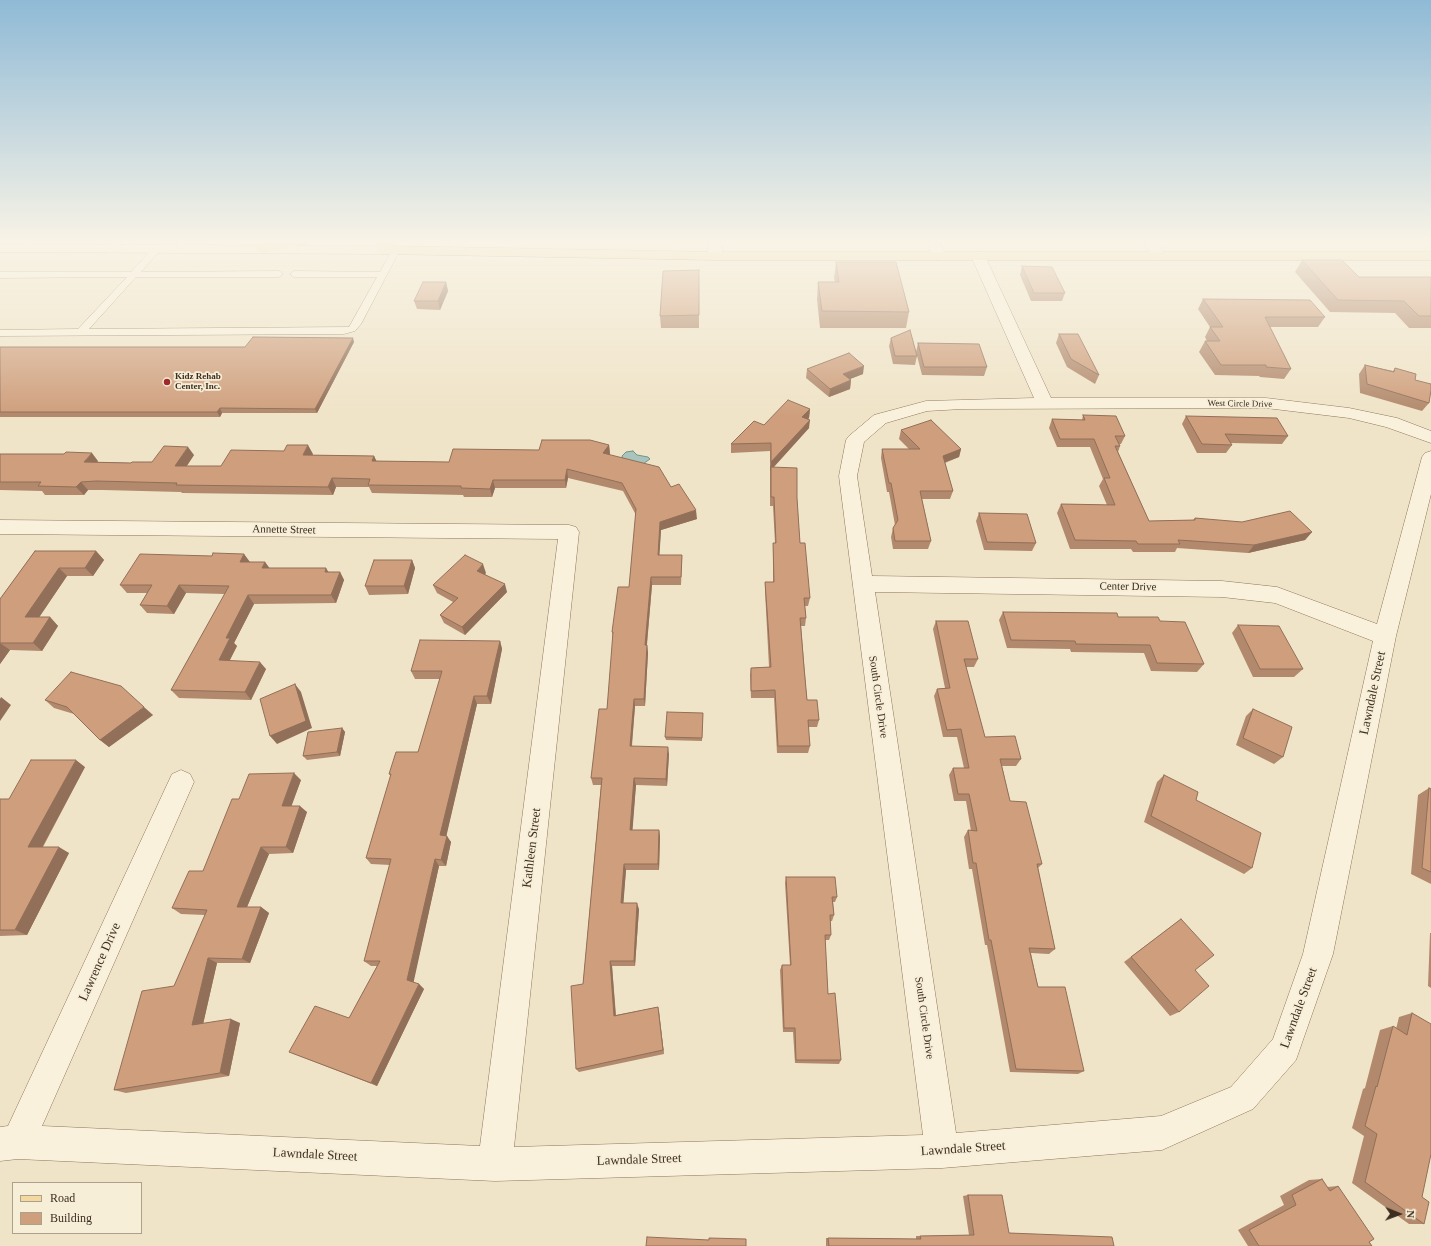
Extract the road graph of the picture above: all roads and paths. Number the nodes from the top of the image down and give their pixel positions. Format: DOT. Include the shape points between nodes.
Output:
graph roads {
  1 [pos="111,298"];
  2 [pos="370,298"];
  3 [pos="997,298"];
  4 [pos="0,332"];
  5 [pos="81,332"];
  6 [pos="1045,403"];
  7 [pos="1431,437"];
  8 [pos="1431,457"];
  9 [pos="6,527"];
  10 [pos="569,532"];
  11 [pos="0,543"];
  12 [pos="862,584"];
  13 [pos="1385,636"];
  14 [pos="181,782"];
  15 [pos="9,1143"];
  16 [pos="942,1151"];
  17 [pos="495,1164"];
  1 -- 5 [label="lane"];
  2 -- 5 [label="lane" via="356,324 352,329 344,331"];
  3 -- 6 [label="street"];
  4 -- 5 [label="lane"];
  6 -- 7 [label="street, West Circle Drive" via="1266,403 1349,413 1391,422"];
  6 -- 12 [label="street, South Circle Drive" via="926,406 880,419 855,440 848,476"];
  8 -- 13 [label="street, Lawndale Street"];
  9 -- 10 [label="street, Annette Street"];
  9 -- 11 [label="street"];
  10 -- 17 [label="street, Kathleen Street"];
  12 -- 13 [label="street, Center Drive" via="1222,589 1277,595"];
  12 -- 16 [label="street, South Circle Drive"];
  13 -- 16 [label="street, Lawndale Street" via="1318,954 1285,1049 1242,1098 1162,1133"];
  14 -- 15 [label="street, Lawrence Drive"];
  15 -- 17 [label="street, Lawndale Street"];
  16 -- 17 [label="street, Lawndale Street"];
}
